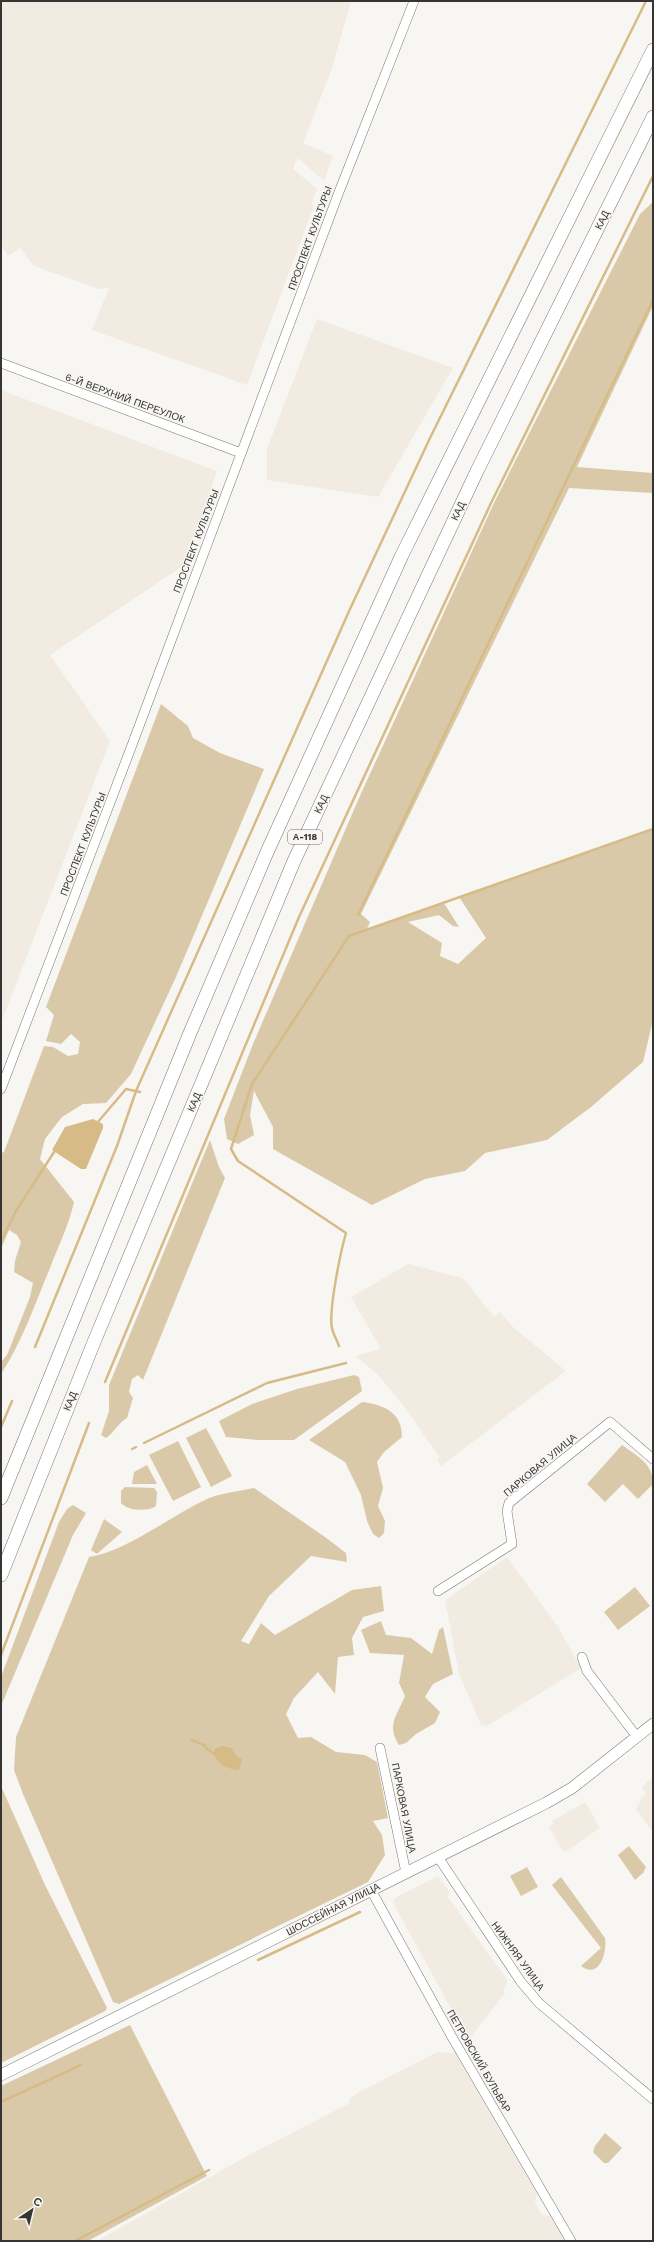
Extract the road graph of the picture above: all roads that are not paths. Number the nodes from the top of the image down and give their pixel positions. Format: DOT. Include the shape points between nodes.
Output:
graph roads {
  1 [pos="414,1"];
  2 [pos="653,50"];
  3 [pos="653,117"];
  4 [pos="1,363"];
  5 [pos="241,453"];
  6 [pos="1,1089"];
  7 [pos="653,1459"];
  8 [pos="1,1498"];
  9 [pos="1,1575"];
  10 [pos="438,1591"];
  11 [pos="582,1656"];
  12 [pos="653,1724"];
  13 [pos="638,1737"];
  14 [pos="380,1748"];
  15 [pos="438,1857"];
  16 [pos="406,1873"];
  17 [pos="371,1890"];
  18 [pos="1,2075"];
  19 [pos="653,2099"];
  20 [pos="571,2241"];
  1 -- 5 [label="street, ПРОСПЕКТ КУЛЬТУРЫ" via="338,192"];
  2 -- 8 [label="highway, А-118" via="402,555 272,843 190,1032"];
  3 -- 9 [label="highway, КАД / А-118" via="477,471 294,862 94,1342"];
  4 -- 5 [label="street, 6-Й ВЕРХНИЙ ПЕРЕУЛОК"];
  5 -- 6 [label="street, ПРОСПЕКТ КУЛЬТУРЫ"];
  7 -- 10 [label="street, ПАРКОВАЯ УЛИЦА" via="610,1422 509,1503 507,1511 512,1544"];
  11 -- 13 [label="street" via="587,1671"];
  12 -- 13 [label="main road, ШОССЕЙНАЯ УЛИЦА"];
  13 -- 15 [label="main road, ШОССЕЙНАЯ УЛИЦА" via="572,1788 533,1811"];
  14 -- 16 [label="street, ПАРКОВАЯ УЛИЦА"];
  15 -- 16 [label="main road, ШОССЕЙНАЯ УЛИЦА"];
  15 -- 19 [label="street, НИЖНЯЯ УЛИЦА" via="521,1982 539,2003"];
  16 -- 17 [label="main road, ШОССЕЙНАЯ УЛИЦА"];
  17 -- 18 [label="main road, ШОССЕЙНАЯ УЛИЦА"];
  17 -- 20 [label="street, ПЕТРОВСКИЙ БУЛЬВАР" via="452,2037"];
}
